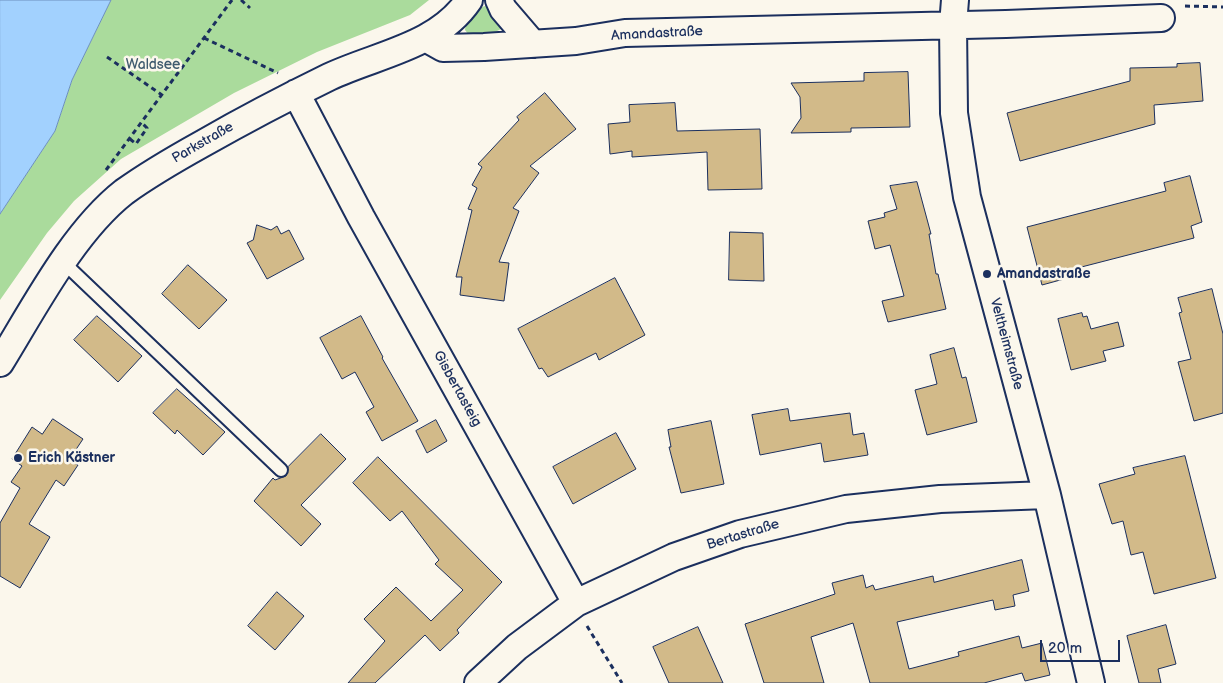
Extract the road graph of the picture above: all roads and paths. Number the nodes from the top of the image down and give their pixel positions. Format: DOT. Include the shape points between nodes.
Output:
graph roads {
  1 [pos="232,0"];
  2 [pos="241,0"];
  3 [pos="469,0"];
  4 [pos="499,0"];
  5 [pos="1223,7"];
  6 [pos="250,8"];
  7 [pos="954,12"];
  8 [pos="1161,18"];
  9 [pos="204,38"];
  10 [pos="427,39"];
  11 [pos="533,44"];
  12 [pos="107,57"];
  13 [pos="296,93"];
  14 [pos="162,95"];
  15 [pos="142,122"];
  16 [pos="130,139"];
  17 [pos="103,174"];
  18 [pos="63,262"];
  19 [pos="0,363"];
  20 [pos="281,470"];
  21 [pos="1047,495"];
  22 [pos="576,603"];
  23 [pos="478,683"];
  24 [pos="622,683"];
  25 [pos="1092,683"];
  1 -- 9 [label="path"];
  2 -- 6 [label="path"];
  3 -- 10 [label="street, Parkstraße" via="461,11"];
  4 -- 11 [label="street"];
  5 -- 8 [label="path" via="1172,8"];
  7 -- 8 [label="street, Amandastraße"];
  7 -- 11 [label="street, Amandastraße" via="625,33"];
  7 -- 21 [label="street, Veltheimstraße" via="954,114 967,197"];
  9 -- 13 [label="path" via="276,70"];
  9 -- 14 [label="path"];
  10 -- 11 [label="street, Amandastraße" via="443,48"];
  10 -- 13 [label="street, Parkstraße" via="344,70"];
  12 -- 14 [label="path"];
  13 -- 18 [label="street, Parkstraße" via="161,168 123,193"];
  13 -- 22 [label="street, Gisbertasteig" via="360,218"];
  14 -- 15 [label="path"];
  15 -- 16 [label="path"];
  15 -- 16 [label="path" via="147,128 136,144"];
  16 -- 17 [label="path"];
  18 -- 19 [label="street, Parkstraße"];
  18 -- 20 [label="lane"];
  21 -- 22 [label="street, Bertastraße" via="930,500 846,509 798,519 740,534 674,557"];
  21 -- 25 [label="street, Veltheimstraße"];
  22 -- 23 [label="street, Bertastraße" via="517,647"];
  22 -- 24 [label="path"];
}
